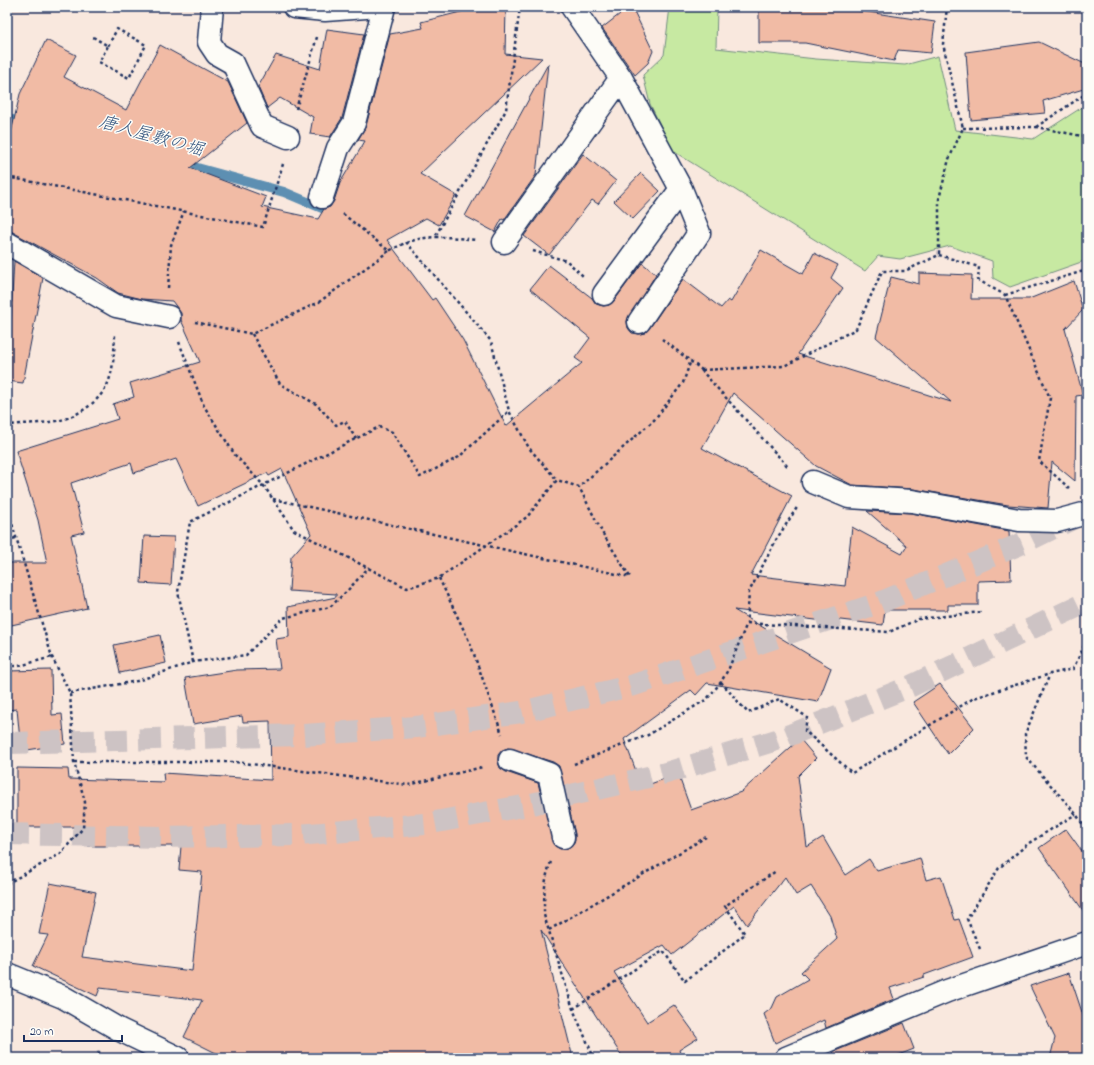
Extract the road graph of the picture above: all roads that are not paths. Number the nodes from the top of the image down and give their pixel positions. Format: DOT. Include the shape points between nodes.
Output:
graph roads {
  1 [pos="212,7"];
  2 [pos="294,7"];
  3 [pos="366,7"];
  4 [pos="384,7"];
  5 [pos="572,7"];
  6 [pos="326,8"];
  7 [pos="621,78"];
  8 [pos="288,137"];
  9 [pos="681,189"];
  10 [pos="322,197"];
  11 [pos="504,242"];
  12 [pos="7,243"];
  13 [pos="604,294"];
  14 [pos="169,317"];
  15 [pos="639,322"];
  16 [pos="813,482"];
  17 [pos="1087,514"];
  18 [pos="510,760"];
  19 [pos="562,837"];
  20 [pos="1087,943"];
  21 [pos="7,974"];
  22 [pos="178,1058"];
  23 [pos="786,1058"];
  1 -- 8 [label="street" via="209,42 217,54 233,63 262,126"];
  2 -- 6 [label="street"];
  3 -- 6 [label="street"];
  4 -- 10 [label="street" via="354,123 338,148"];
  5 -- 7 [label="street"];
  7 -- 9 [label="street"];
  7 -- 11 [label="street"];
  9 -- 13 [label="street"];
  9 -- 15 [label="street" via="699,233"];
  12 -- 14 [label="street" via="116,306"];
  16 -- 17 [label="street" via="849,497 912,501 1019,520 1057,521"];
  18 -- 19 [label="street" via="549,774"];
  20 -- 23 [label="street" via="947,991"];
  21 -- 22 [label="street" via="63,998 120,1030"];
}
